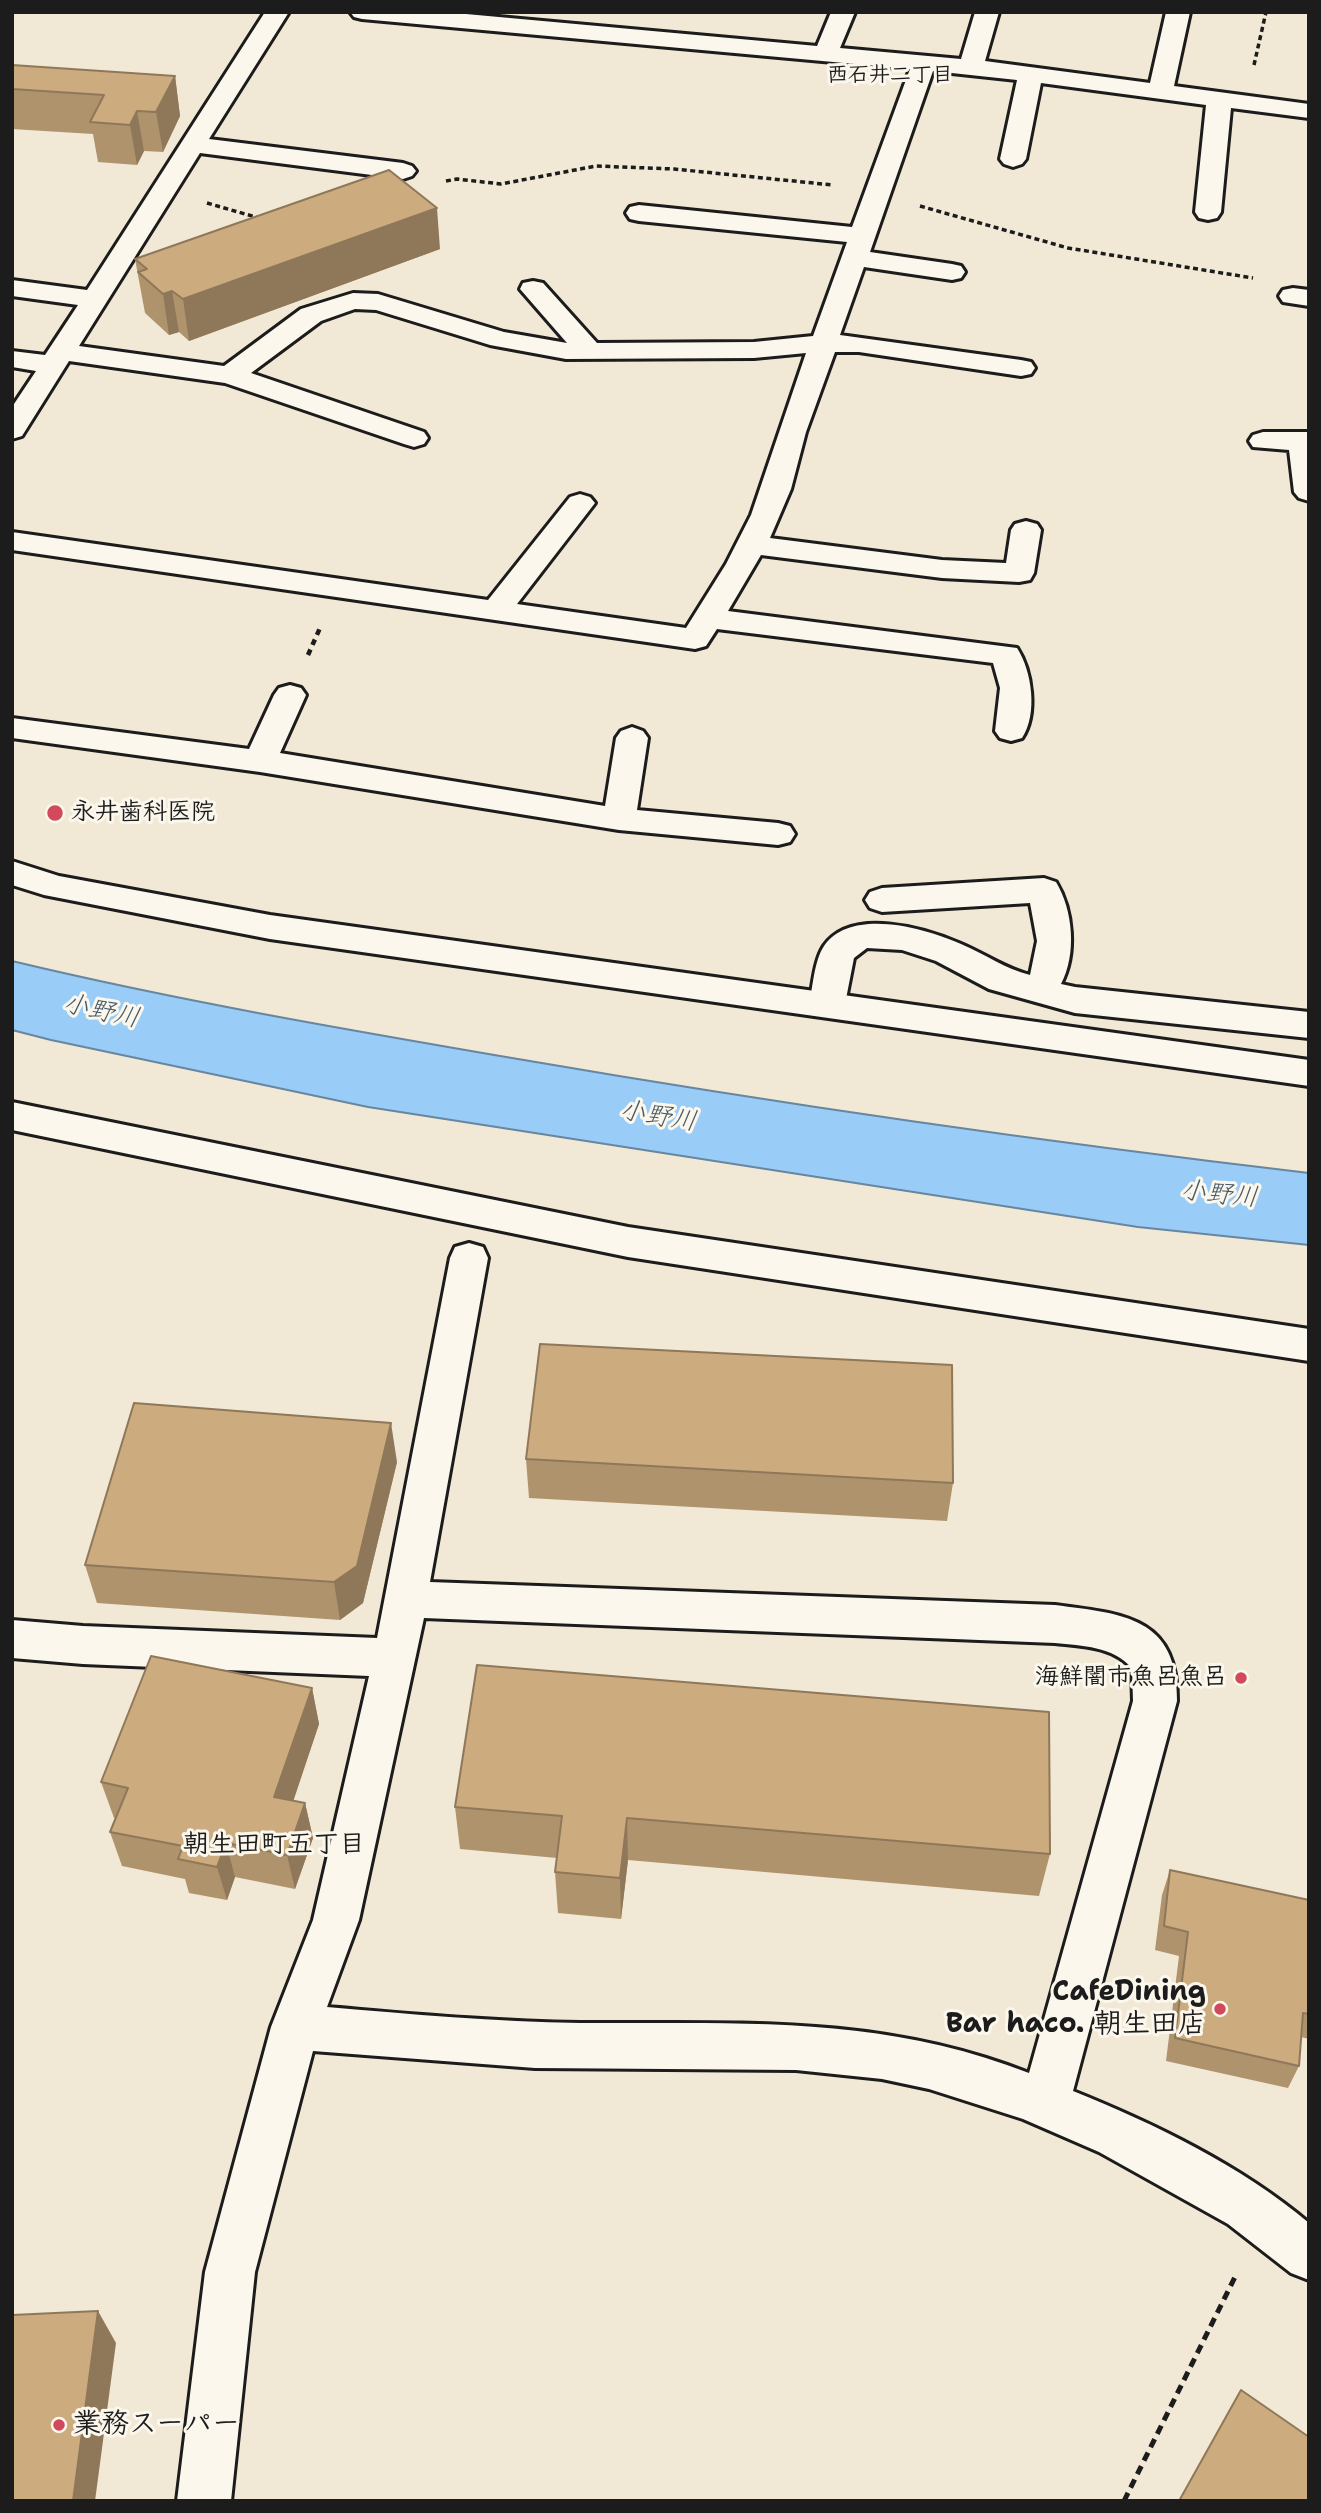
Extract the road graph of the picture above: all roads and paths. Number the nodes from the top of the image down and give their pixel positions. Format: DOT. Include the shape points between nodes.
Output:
graph roads {
  1 [pos="277,12"];
  2 [pos="362,12"];
  3 [pos="842,12"];
  4 [pos="987,12"];
  5 [pos="1178,12"];
  6 [pos="1266,12"];
  7 [pos="473,17"];
  8 [pos="826,54"];
  9 [pos="924,63"];
  10 [pos="971,67"];
  11 [pos="1030,75"];
  12 [pos="1160,92"];
  13 [pos="1219,100"];
  14 [pos="1246,103"];
  15 [pos="1309,111"];
  16 [pos="194,145"];
  17 [pos="1013,159"];
  18 [pos="403,171"];
  19 [pos="1208,212"];
  20 [pos="639,213"];
  21 [pos="859,247"];
  22 [pos="952,272"];
  23 [pos="12,288"];
  24 [pos="533,289"];
  25 [pos="96,299"];
  26 [pos="824,343"];
  27 [pos="590,352"];
  28 [pos="58,358"];
  29 [pos="12,359"];
  30 [pos="1021,368"];
  31 [pos="230,375"];
  32 [pos="12,430"];
  33 [pos="414,438"];
  34 [pos="1263,441"];
  35 [pos="1305,441"];
  36 [pos="1309,492"];
  37 [pos="580,503"];
  38 [pos="1026,530"];
  39 [pos="12,541"];
  40 [pos="753,545"];
  41 [pos="338,588"];
  42 [pos="495,611"];
  43 [pos="708,618"];
  44 [pos="290,695"];
  45 [pos="12,728"];
  46 [pos="1011,730"];
  47 [pos="632,738"];
  48 [pos="260,761"];
  49 [pos="619,819"];
  50 [pos="778,834"];
  51 [pos="12,873"];
  52 [pos="882,900"];
  53 [pos="1040,990"];
  54 [pos="827,1004"];
  55 [pos="1309,1025"];
  56 [pos="1309,1073"];
  57 [pos="12,1116"];
  58 [pos="469,1258"];
  59 [pos="1309,1345"];
  60 [pos="405,1599"];
  61 [pos="12,1639"];
  62 [pos="395,1658"];
  63 [pos="295,2027"];
  64 [pos="1045,2103"];
  65 [pos="1263,2219"];
  66 [pos="1309,2255"];
  67 [pos="204,2501"];
  68 [pos="1124,2501"];
  1 -- 16 [label="street"];
  2 -- 7 [label="street"];
  3 -- 8 [label="street"];
  4 -- 10 [label="street"];
  5 -- 12 [label="street"];
  6 -- 14 [label="path"];
  7 -- 8 [label="street"];
  8 -- 9 [label="street"];
  9 -- 10 [label="street"];
  9 -- 21 [label="street"];
  10 -- 11 [label="street"];
  11 -- 12 [label="street"];
  11 -- 17 [label="street"];
  12 -- 13 [label="street"];
  13 -- 14 [label="street"];
  13 -- 19 [label="street"];
  14 -- 15 [label="street"];
  16 -- 18 [label="street"];
  16 -- 25 [label="street"];
  20 -- 21 [label="street"];
  21 -- 22 [label="street"];
  21 -- 26 [label="street"];
  23 -- 25 [label="street"];
  24 -- 27 [label="street"];
  25 -- 28 [label="street"];
  26 -- 27 [label="street" via="754,350"];
  26 -- 30 [label="street"];
  26 -- 40 [label="street" via="792,432 782,478"];
  27 -- 31 [label="street" via="541,348 378,302 353,301 311,314"];
  28 -- 29 [label="street"];
  28 -- 31 [label="street"];
  28 -- 32 [label="street"];
  31 -- 33 [label="street"];
  34 -- 35 [label="street"];
  35 -- 36 [label="street"];
  37 -- 42 [label="street"];
  38 -- 40 [label="street" via="1019,573 943,569"];
  39 -- 41 [label="street"];
  40 -- 43 [label="street"];
  41 -- 42 [label="street"];
  41 -- 44 [label="path"];
  42 -- 43 [label="street" via="695,639"];
  43 -- 46 [label="street" via="1006,654 1016,688"];
  44 -- 48 [label="street"];
  45 -- 48 [label="street"];
  47 -- 49 [label="street"];
  48 -- 49 [label="street"];
  49 -- 50 [label="street"];
  51 -- 54 [label="street" via="56,887 270,927"];
  52 -- 53 [label="street" via="1044,890 1055,951 1052,971"];
  53 -- 54 [label="street" via="1001,981 948,952 903,937 860,936 838,952"];
  53 -- 55 [label="street" via="1075,1000"];
  54 -- 56 [label="street"];
  57 -- 59 [label="street" via="628,1242"];
  58 -- 60 [label="street"];
  60 -- 62 [label="street"];
  60 -- 64 [label="street" via="1055,1624 1105,1632 1140,1644 1154,1668 1155,1701"];
  61 -- 62 [label="street"];
  62 -- 63 [label="street" via="336,1920"];
  63 -- 64 [label="street" via="535,2045 807,2048 883,2056 976,2078"];
  63 -- 67 [label="street" via="230,2272"];
  64 -- 65 [label="street" via="1160,2157"];
  65 -- 66 [label="street"];
  65 -- 68 [label="path"];
}
